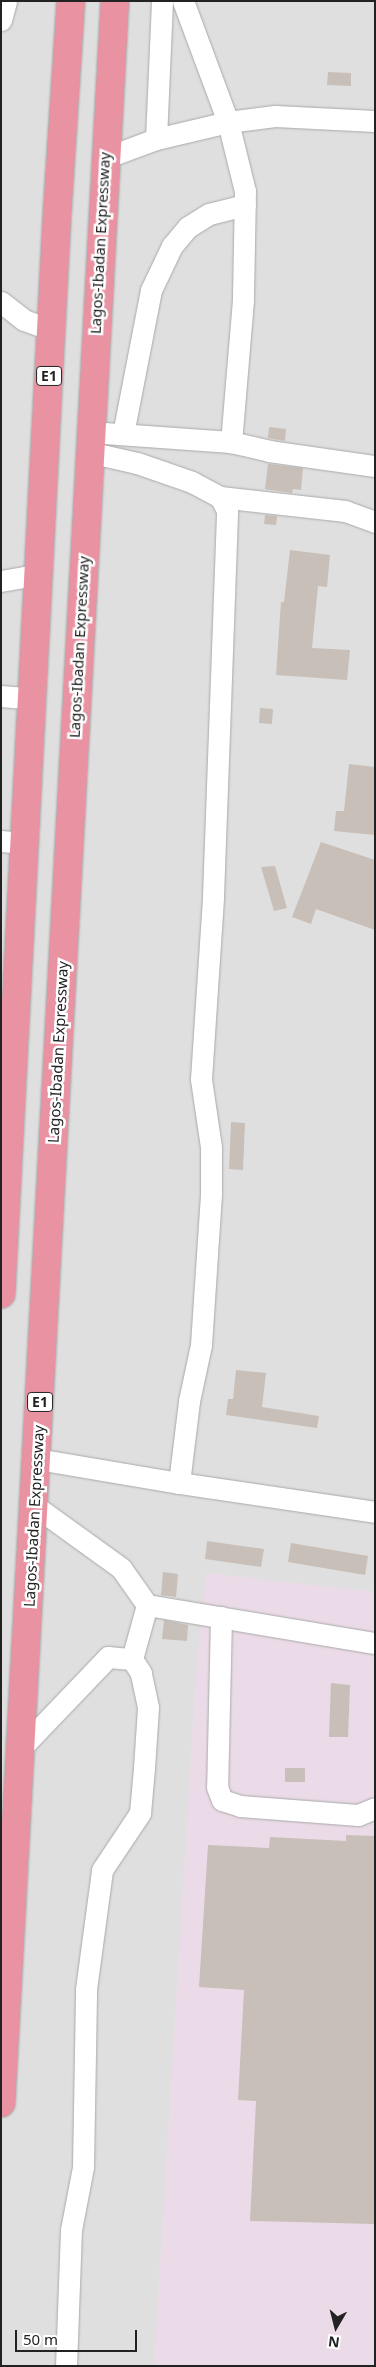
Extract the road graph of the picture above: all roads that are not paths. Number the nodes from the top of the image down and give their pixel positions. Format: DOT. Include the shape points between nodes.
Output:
graph roads {
  1 [pos="6,1"];
  2 [pos="71,1"];
  3 [pos="114,1"];
  4 [pos="162,1"];
  5 [pos="183,1"];
  6 [pos="1,20"];
  7 [pos="375,121"];
  8 [pos="228,122"];
  9 [pos="156,140"];
  10 [pos="105,158"];
  11 [pos="245,205"];
  12 [pos="1,302"];
  13 [pos="51,330"];
  14 [pos="123,434"];
  15 [pos="89,442"];
  16 [pos="231,442"];
  17 [pos="375,466"];
  18 [pos="220,497"];
  19 [pos="375,522"];
  20 [pos="39,574"];
  21 [pos="1,581"];
  22 [pos="1,696"];
  23 [pos="33,698"];
  24 [pos="13,842"];
  25 [pos="7,1087"];
  26 [pos="1,1294"];
  27 [pos="37,1460"];
  28 [pos="179,1484"];
  29 [pos="34,1506"];
  30 [pos="375,1512"];
  31 [pos="147,1605"];
  32 [pos="221,1617"];
  33 [pos="375,1643"];
  34 [pos="132,1658"];
  35 [pos="21,1748"];
  36 [pos="375,1808"];
  37 [pos="1,2103"];
  38 [pos="66,2366"];
  1 -- 6 [label="street"];
  2 -- 13 [label="highway, E1"];
  3 -- 10 [label="highway, Lagos-Ibadan Expressway / E1"];
  4 -- 9 [label="street"];
  5 -- 8 [label="street"];
  7 -- 8 [label="street" via="275,116"];
  8 -- 9 [label="street"];
  8 -- 11 [label="street" via="245,191"];
  9 -- 10 [label="street"];
  10 -- 15 [label="highway, Lagos-Ibadan Expressway / E1"];
  11 -- 14 [label="street" via="209,214 188,227 172,246 151,290"];
  11 -- 16 [label="street" via="243,300"];
  12 -- 13 [label="street" via="24,320"];
  13 -- 20 [label="highway, E1"];
  14 -- 15 [label="street"];
  14 -- 16 [label="street"];
  15 -- 18 [label="street" via="192,482"];
  15 -- 27 [label="highway, Lagos-Ibadan Expressway / E1"];
  16 -- 17 [label="street" via="268,451"];
  18 -- 19 [label="street" via="345,511"];
  18 -- 28 [label="street" via="227,510 228,527 213,896 201,1079 211,1148 210,1194 201,1345 189,1401"];
  20 -- 21 [label="street"];
  20 -- 23 [label="highway, E1"];
  22 -- 23 [label="street"];
  23 -- 24 [label="highway, E1"];
  24 -- 25 [label="highway, E1"];
  25 -- 26 [label="highway, E1"];
  27 -- 28 [label="street"];
  27 -- 29 [label="highway, Lagos-Ibadan Expressway / E1"];
  28 -- 30 [label="street"];
  29 -- 31 [label="street" via="121,1568"];
  29 -- 35 [label="highway, Lagos-Ibadan Expressway / E1"];
  31 -- 32 [label="street"];
  31 -- 34 [label="street"];
  32 -- 33 [label="street"];
  32 -- 36 [label="street" via="217,1786 222,1800 240,1806 358,1815"];
  34 -- 35 [label="street" via="108,1657"];
  34 -- 38 [label="street" via="141,1673 148,1707 140,1813 102,1870 86,1989 83,2167 71,2230"];
  35 -- 37 [label="highway, Lagos-Ibadan Expressway / E1"];
}
